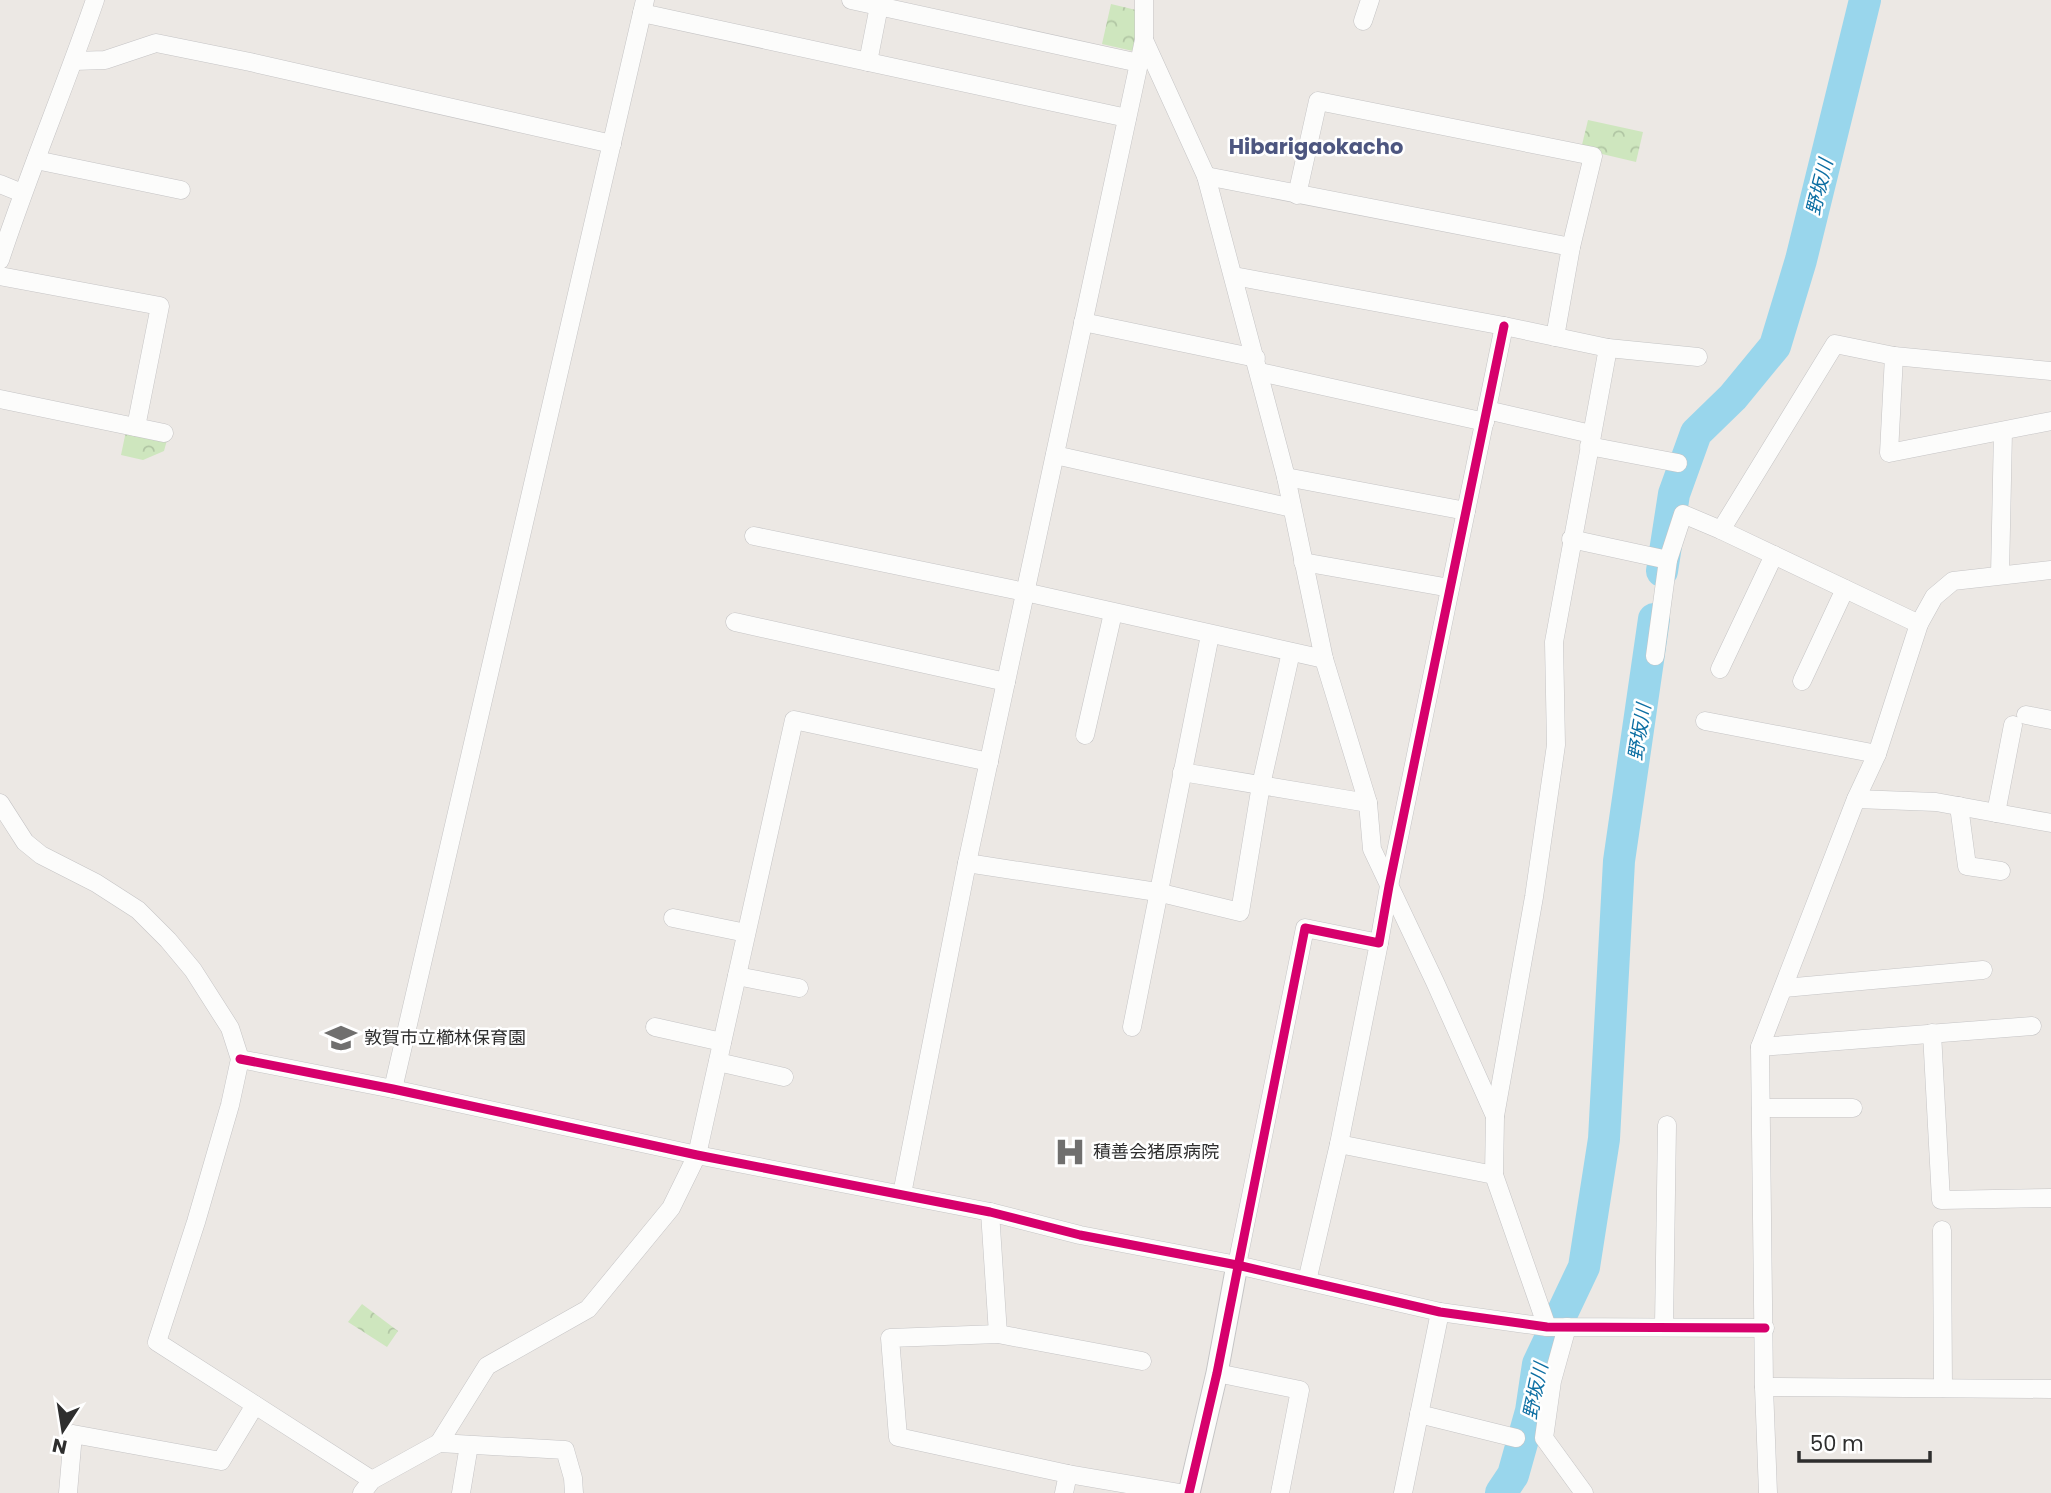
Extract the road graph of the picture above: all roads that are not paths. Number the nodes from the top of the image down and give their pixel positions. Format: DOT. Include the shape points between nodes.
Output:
graph roads {
  1 [pos="95,0"];
  2 [pos="851,0"];
  3 [pos="1144,0"];
  4 [pos="1370,0"];
  5 [pos="879,6"];
  6 [pos="643,7"];
  7 [pos="1363,21"];
  8 [pos="1144,40"];
  9 [pos="74,61"];
  10 [pos="868,62"];
  11 [pos="1139,63"];
  12 [pos="1127,118"];
  13 [pos="612,145"];
  14 [pos="36,160"];
  15 [pos="1206,176"];
  16 [pos="0,184"];
  17 [pos="181,190"];
  18 [pos="22,193"];
  19 [pos="1297,195"];
  20 [pos="1571,247"];
  21 [pos="0,260"];
  22 [pos="0,276"];
  23 [pos="1234,276"];
  24 [pos="1083,322"];
  25 [pos="1504,326"];
  26 [pos="1555,337"];
  27 [pos="1608,348"];
  28 [pos="1894,356"];
  29 [pos="1698,357"];
  30 [pos="1258,365"];
  31 [pos="2051,371"];
  32 [pos="0,399"];
  33 [pos="1486,416"];
  34 [pos="2051,421"];
  35 [pos="136,427"];
  36 [pos="2003,431"];
  37 [pos="164,433"];
  38 [pos="1590,440"];
  39 [pos="1055,456"];
  40 [pos="1678,463"];
  41 [pos="1286,477"];
  42 [pos="1292,508"];
  43 [pos="1466,511"];
  44 [pos="1721,530"];
  45 [pos="754,536"];
  46 [pos="1571,539"];
  47 [pos="1774,555"];
  48 [pos="1668,560"];
  49 [pos="1303,562"];
  50 [pos="2051,570"];
  51 [pos="2000,575"];
  52 [pos="1450,588"];
  53 [pos="1845,589"];
  54 [pos="1025,592"];
  55 [pos="1113,612"];
  56 [pos="735,622"];
  57 [pos="1919,624"];
  58 [pos="1210,635"];
  59 [pos="1291,652"];
  60 [pos="1655,656"];
  61 [pos="1324,659"];
  62 [pos="1720,669"];
  63 [pos="1801,681"];
  64 [pos="1006,682"];
  65 [pos="2051,720"];
  66 [pos="1705,721"];
  67 [pos="1085,735"];
  68 [pos="1877,754"];
  69 [pos="989,762"];
  70 [pos="1182,772"];
  71 [pos="1261,785"];
  72 [pos="1856,799"];
  73 [pos="0,803"];
  74 [pos="1368,803"];
  75 [pos="1959,806"];
  76 [pos="1996,813"];
  77 [pos="2051,823"];
  78 [pos="967,863"];
  79 [pos="2001,871"];
  80 [pos="1389,886"];
  81 [pos="1157,892"];
  82 [pos="673,918"];
  83 [pos="746,933"];
  84 [pos="1380,943"];
  85 [pos="1983,970"];
  86 [pos="737,976"];
  87 [pos="799,988"];
  88 [pos="1784,988"];
  89 [pos="2032,1026"];
  90 [pos="655,1027"];
  91 [pos="1132,1027"];
  92 [pos="1932,1033"];
  93 [pos="722,1042"];
  94 [pos="1760,1047"];
  95 [pos="240,1059"];
  96 [pos="718,1062"];
  97 [pos="784,1077"];
  98 [pos="393,1089"];
  99 [pos="1761,1108"];
  100 [pos="1853,1108"];
  101 [pos="1494,1116"];
  102 [pos="1667,1125"];
  103 [pos="1339,1144"];
  104 [pos="697,1155"];
  105 [pos="1494,1175"];
  106 [pos="902,1194"];
  107 [pos="2051,1198"];
  108 [pos="990,1212"];
  109 [pos="1942,1230"];
  110 [pos="1237,1265"];
  111 [pos="1307,1281"];
  112 [pos="1440,1312"];
  113 [pos="1664,1326"];
  114 [pos="1547,1327"];
  115 [pos="1567,1327"];
  116 [pos="1765,1328"];
  117 [pos="998,1334"];
  118 [pos="1142,1361"];
  119 [pos="1217,1373"];
  120 [pos="1764,1387"];
  121 [pos="1943,1388"];
  122 [pos="2051,1389"];
  123 [pos="255,1405"];
  124 [pos="1419,1414"];
  125 [pos="1516,1438"];
  126 [pos="439,1443"];
  127 [pos="469,1445"];
  128 [pos="1068,1474"];
  129 [pos="367,1486"];
  130 [pos="68,1493"];
  131 [pos="461,1493"];
  132 [pos="574,1493"];
  133 [pos="1064,1493"];
  134 [pos="1180,1493"];
  135 [pos="1189,1493"];
  136 [pos="1280,1493"];
  137 [pos="1403,1493"];
  138 [pos="1584,1493"];
  139 [pos="1768,1493"];
  1 -- 9 [label="street"];
  2 -- 5 [label="street"];
  3 -- 8 [label="street"];
  4 -- 7 [label="street"];
  5 -- 10 [label="street"];
  5 -- 11 [label="street"];
  6 -- 10 [label="street"];
  6 -- 13 [label="street"];
  8 -- 11 [label="street"];
  8 -- 15 [label="street"];
  9 -- 13 [label="street" via="105,60 156,43"];
  9 -- 14 [label="street"];
  10 -- 12 [label="street"];
  11 -- 12 [label="street"];
  12 -- 24 [label="street"];
  13 -- 98 [label="street"];
  14 -- 17 [label="street"];
  14 -- 18 [label="street"];
  15 -- 19 [label="street"];
  15 -- 23 [label="street"];
  16 -- 18 [label="street"];
  18 -- 21 [label="street"];
  19 -- 20 [label="street"];
  19 -- 20 [label="street" via="1318,101 1593,156"];
  20 -- 26 [label="street"];
  22 -- 35 [label="street" via="160,306"];
  23 -- 25 [label="street"];
  23 -- 30 [label="street"];
  24 -- 30 [label="street"];
  24 -- 39 [label="street"];
  25 -- 26 [label="street"];
  25 -- 33 [label="street"];
  26 -- 27 [label="street"];
  27 -- 29 [label="street"];
  27 -- 38 [label="street"];
  28 -- 31 [label="street"];
  28 -- 36 [label="street" via="1889,453"];
  28 -- 44 [label="street" via="1835,344"];
  30 -- 33 [label="street"];
  30 -- 41 [label="street"];
  32 -- 35 [label="street"];
  33 -- 38 [label="street"];
  33 -- 43 [label="street"];
  34 -- 36 [label="street"];
  35 -- 37 [label="street"];
  36 -- 51 [label="street"];
  38 -- 40 [label="street"];
  38 -- 46 [label="street"];
  39 -- 42 [label="street"];
  39 -- 54 [label="street"];
  41 -- 42 [label="street"];
  41 -- 43 [label="street"];
  42 -- 49 [label="street"];
  43 -- 52 [label="street"];
  44 -- 47 [label="street"];
  44 -- 48 [label="street" via="1684,514"];
  45 -- 54 [label="street"];
  46 -- 48 [label="street"];
  46 -- 101 [label="street" via="1553,642 1556,745"];
  47 -- 53 [label="street"];
  47 -- 62 [label="street"];
  48 -- 60 [label="street"];
  49 -- 52 [label="street"];
  49 -- 61 [label="street"];
  50 -- 51 [label="street"];
  51 -- 57 [label="street" via="1953,581 1934,597"];
  52 -- 80 [label="street"];
  53 -- 57 [label="street"];
  53 -- 63 [label="street"];
  54 -- 55 [label="street"];
  54 -- 64 [label="street"];
  55 -- 58 [label="street"];
  55 -- 67 [label="street"];
  56 -- 64 [label="street"];
  57 -- 68 [label="street"];
  58 -- 59 [label="street"];
  58 -- 70 [label="street"];
  59 -- 61 [label="street"];
  59 -- 71 [label="street"];
  61 -- 74 [label="street"];
  64 -- 69 [label="street"];
  65 -- 76 [label="street" via="2020,720"];
  66 -- 68 [label="street"];
  68 -- 72 [label="street"];
  69 -- 78 [label="street"];
  69 -- 83 [label="street" via="794,720"];
  70 -- 71 [label="street"];
  70 -- 81 [label="street"];
  71 -- 74 [label="street"];
  71 -- 81 [label="street" via="1240,912"];
  72 -- 75 [label="street"];
  72 -- 88 [label="street"];
  73 -- 95 [label="street" via="33,849 138,910 168,940 230,1028"];
  74 -- 80 [label="street" via="1372,849"];
  75 -- 76 [label="street"];
  75 -- 79 [label="street" via="1967,866"];
  76 -- 77 [label="street"];
  78 -- 81 [label="street"];
  78 -- 106 [label="street"];
  80 -- 84 [label="street"];
  80 -- 101 [label="street"];
  81 -- 91 [label="street"];
  82 -- 83 [label="street"];
  83 -- 86 [label="street"];
  84 -- 103 [label="street"];
  84 -- 110 [label="street" via="1305,928"];
  85 -- 88 [label="street"];
  86 -- 87 [label="street"];
  86 -- 93 [label="street"];
  88 -- 94 [label="street"];
  89 -- 92 [label="street"];
  90 -- 93 [label="street"];
  92 -- 94 [label="street"];
  92 -- 107 [label="street" via="1941,1200"];
  93 -- 96 [label="street"];
  94 -- 99 [label="street"];
  95 -- 98 [label="street"];
  95 -- 123 [label="street" via="200,1209 157,1342"];
  96 -- 97 [label="street"];
  96 -- 104 [label="street"];
  98 -- 104 [label="street"];
  99 -- 100 [label="street"];
  99 -- 116 [label="street"];
  101 -- 105 [label="street"];
  102 -- 113 [label="street"];
  103 -- 105 [label="street"];
  103 -- 111 [label="street"];
  104 -- 106 [label="street"];
  104 -- 126 [label="street" via="671,1208 588,1309 487,1366"];
  105 -- 114 [label="street"];
  106 -- 108 [label="street"];
  108 -- 110 [label="street" via="1080,1235"];
  108 -- 117 [label="street"];
  109 -- 121 [label="street"];
  110 -- 111 [label="street"];
  110 -- 119 [label="street"];
  111 -- 112 [label="street"];
  112 -- 114 [label="street"];
  112 -- 124 [label="street"];
  113 -- 115 [label="street"];
  113 -- 116 [label="street"];
  114 -- 115 [label="street"];
  115 -- 138 [label="street" via="1552,1381 1544,1438"];
  116 -- 120 [label="street"];
  117 -- 118 [label="street"];
  117 -- 128 [label="street" via="890,1338 898,1437"];
  119 -- 135 [label="street"];
  119 -- 136 [label="street" via="1300,1390"];
  120 -- 121 [label="street"];
  120 -- 139 [label="street"];
  121 -- 122 [label="street"];
  123 -- 129 [label="street"];
  123 -- 130 [label="street" via="221,1461 72,1434"];
  124 -- 125 [label="street"];
  124 -- 137 [label="street"];
  126 -- 127 [label="street"];
  126 -- 129 [label="street"];
  127 -- 131 [label="street"];
  127 -- 132 [label="street" via="565,1450"];
  128 -- 133 [label="street"];
  128 -- 134 [label="street"];
}
